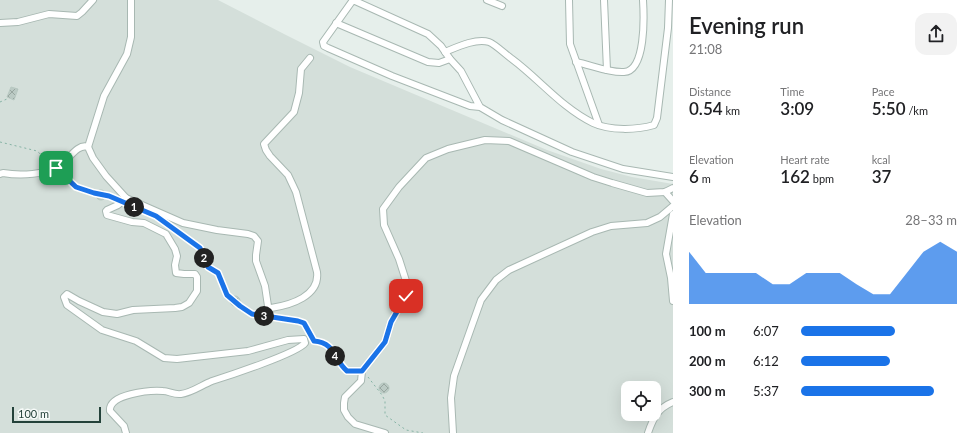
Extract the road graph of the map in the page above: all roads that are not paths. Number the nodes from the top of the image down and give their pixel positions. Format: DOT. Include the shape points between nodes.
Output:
graph roads {
  1 [pos="93,0"];
  2 [pos="131,0"];
  3 [pos="488,0"];
  4 [pos="569,0"];
  5 [pos="604,0"];
  6 [pos="643,0"];
  7 [pos="670,3"];
  8 [pos="502,6"];
  9 [pos="0,23"];
  10 [pos="336,23"];
  11 [pos="445,52"];
  12 [pos="310,58"];
  13 [pos="450,59"];
  14 [pos="576,62"];
  15 [pos="607,70"];
  16 [pos="480,107"];
  17 [pos="599,125"];
  18 [pos="88,146"];
  19 [pos="0,174"];
  20 [pos="673,177"];
  21 [pos="673,188"];
  22 [pos="665,192"];
  23 [pos="124,200"];
  24 [pos="673,201"];
  25 [pos="673,206"];
  26 [pos="673,214"];
  27 [pos="673,300"];
  28 [pos="673,402"];
  29 [pos="126,433"];
  30 [pos="385,433"];
  31 [pos="453,433"];
  32 [pos="648,433"];
  1 -- 9 [label="street" via="77,16 50,14 10,24"];
  2 -- 18 [label="street" via="131,37 127,54 104,96"];
  3 -- 8 [label="street"];
  4 -- 14 [label="street" via="570,44"];
  5 -- 15 [label="street"];
  6 -- 15 [label="street" via="641,49 635,65 625,72"];
  7 -- 17 [label="street" via="659,105 654,125 632,129"];
  10 -- 11 [label="street" via="353,0 428,34"];
  10 -- 13 [label="street" via="428,62 439,63"];
  10 -- 16 [label="street" via="323,42 324,46 392,76 470,106"];
  11 -- 13 [label="street"];
  11 -- 17 [label="street" via="459,46 490,42 522,66 562,102"];
  12 -- 23 [label="street" via="301,69 294,112 264,144 270,156 288,175 296,192 317,272 312,290 299,300 287,306 268,306 265,286 256,262 258,241 254,236 183,223"];
  13 -- 16 [label="street" via="461,71"];
  14 -- 15 [label="street"];
  14 -- 17 [label="street"];
  16 -- 20 [label="street" via="502,120 572,152 623,169"];
  18 -- 19 [label="street" via="78,148 56,168 28,175"];
  18 -- 23 [label="street" via="97,164"];
  21 -- 22 [label="street"];
  22 -- 24 [label="street"];
  22 -- 30 [label="street" via="647,193 593,177 509,141 485,140 448,149 426,158 383,209 384,225 407,284 406,296 391,322 385,342 362,371 361,381 345,397 344,410 355,424"];
  23 -- 29 [label="street" via="107,210 107,215 144,223 166,234 177,256 176,272 195,274 197,291 189,303 175,308 133,310 116,314 103,312 67,294 64,297 67,305 102,330 136,341 164,358 177,360 248,351 298,338 304,339 305,343 282,355 181,394 153,391 123,396 111,404 110,411 124,426"];
  25 -- 31 [label="street" via="660,217 647,223 611,226 592,232 509,270 496,280 481,300 454,376 451,398"];
  26 -- 27 [label="street" via="666,254"];
  28 -- 32 [label="street" via="663,406 651,423"];
}
